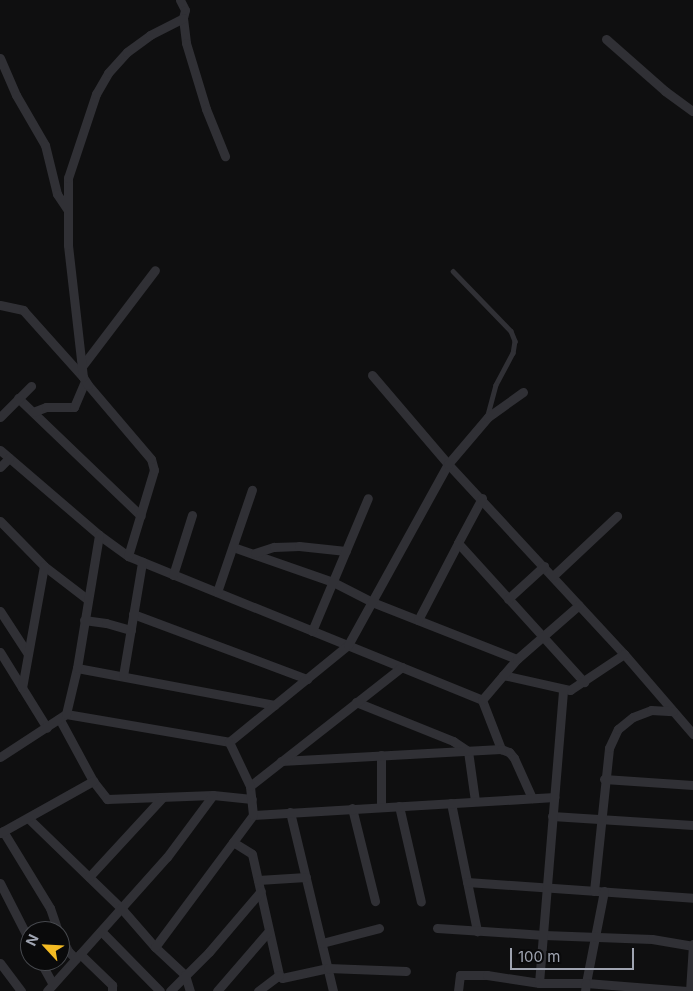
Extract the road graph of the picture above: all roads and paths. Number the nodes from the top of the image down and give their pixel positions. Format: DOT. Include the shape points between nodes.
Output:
graph roads {
  1 [pos="180,0"];
  2 [pos="183,18"];
  3 [pos="606,39"];
  4 [pos="0,58"];
  5 [pos="693,112"];
  6 [pos="225,156"];
  7 [pos="67,209"];
  8 [pos="155,270"];
  9 [pos="452,271"];
  10 [pos="0,305"];
  11 [pos="82,365"];
  12 [pos="372,375"];
  13 [pos="84,379"];
  14 [pos="31,386"];
  15 [pos="523,392"];
  16 [pos="18,398"];
  17 [pos="33,412"];
  18 [pos="488,416"];
  19 [pos="0,417"];
  20 [pos="0,450"];
  21 [pos="9,458"];
  22 [pos="448,464"];
  23 [pos="0,467"];
  24 [pos="252,490"];
  25 [pos="368,498"];
  26 [pos="482,498"];
  27 [pos="192,515"];
  28 [pos="141,516"];
  29 [pos="617,516"];
  30 [pos="0,521"];
  31 [pos="99,535"];
  32 [pos="458,543"];
  33 [pos="233,547"];
  34 [pos="346,551"];
  35 [pos="255,553"];
  36 [pos="128,556"];
  37 [pos="142,562"];
  38 [pos="44,566"];
  39 [pos="544,566"];
  40 [pos="174,575"];
  41 [pos="553,576"];
  42 [pos="333,582"];
  43 [pos="217,592"];
  44 [pos="87,599"];
  45 [pos="508,599"];
  46 [pos="372,602"];
  47 [pos="579,605"];
  48 [pos="0,612"];
  49 [pos="133,614"];
  50 [pos="84,620"];
  51 [pos="418,620"];
  52 [pos="131,630"];
  53 [pos="312,631"];
  54 [pos="542,637"];
  55 [pos="348,645"];
  56 [pos="0,652"];
  57 [pos="28,654"];
  58 [pos="624,654"];
  59 [pos="517,658"];
  60 [pos="402,667"];
  61 [pos="77,668"];
  62 [pos="503,675"];
  63 [pos="123,676"];
  64 [pos="307,679"];
  65 [pos="584,682"];
  66 [pos="22,688"];
  67 [pos="563,689"];
  68 [pos="482,700"];
  69 [pos="356,702"];
  70 [pos="275,705"];
  71 [pos="674,711"];
  72 [pos="63,717"];
  73 [pos="47,728"];
  74 [pos="693,734"];
  75 [pos="230,742"];
  76 [pos="501,749"];
  77 [pos="468,751"];
  78 [pos="381,755"];
  79 [pos="0,757"];
  80 [pos="281,760"];
  81 [pos="604,779"];
  82 [pos="92,781"];
  83 [pos="250,786"];
  84 [pos="693,786"];
  85 [pos="213,795"];
  86 [pos="554,797"];
  87 [pos="162,798"];
  88 [pos="532,798"];
  89 [pos="252,799"];
  90 [pos="475,801"];
  91 [pos="451,803"];
  92 [pos="399,806"];
  93 [pos="381,807"];
  94 [pos="352,808"];
  95 [pos="290,812"];
  96 [pos="254,815"];
  97 [pos="552,816"];
  98 [pos="28,818"];
  99 [pos="600,819"];
  100 [pos="693,825"];
  101 [pos="2,832"];
  102 [pos="233,842"];
  103 [pos="89,877"];
  104 [pos="306,877"];
  105 [pos="258,880"];
  106 [pos="468,882"];
  107 [pos="0,883"];
  108 [pos="547,888"];
  109 [pos="261,891"];
  110 [pos="594,891"];
  111 [pos="604,891"];
  112 [pos="693,898"];
  113 [pos="375,901"];
  114 [pos="421,902"];
  115 [pos="121,908"];
  116 [pos="55,921"];
  117 [pos="20,922"];
  118 [pos="380,928"];
  119 [pos="437,928"];
  120 [pos="101,931"];
  121 [pos="477,931"];
  122 [pos="268,932"];
  123 [pos="544,936"];
  124 [pos="594,936"];
  125 [pos="322,943"];
  126 [pos="693,945"];
  127 [pos="156,946"];
  128 [pos="70,951"];
  129 [pos="78,956"];
  130 [pos="1,966"];
  131 [pos="328,968"];
  132 [pos="44,971"];
  133 [pos="406,971"];
  134 [pos="185,975"];
  135 [pos="279,975"];
  136 [pos="539,983"];
  137 [pos="585,987"];
  138 [pos="50,988"];
  139 [pos="21,991"];
  140 [pos="112,991"];
  141 [pos="158,991"];
  142 [pos="170,991"];
  143 [pos="190,991"];
  144 [pos="217,991"];
  145 [pos="258,991"];
  146 [pos="333,991"];
  147 [pos="458,991"];
  148 [pos="688,991"];
  1 -- 2 [label="street" via="185,10"];
  2 -- 6 [label="street" via="186,43 206,109"];
  2 -- 7 [label="street" via="150,35 108,73 96,94 74,156 68,178"];
  3 -- 5 [label="street"];
  4 -- 7 [label="street" via="16,95 45,145 57,194"];
  7 -- 11 [label="street" via="70,269"];
  8 -- 11 [label="street"];
  9 -- 18 [label="lane" via="511,331 514,341 513,353 496,385"];
  10 -- 13 [label="street" via="23,310"];
  11 -- 13 [label="street"];
  12 -- 22 [label="street"];
  13 -- 17 [label="street" via="74,408 46,407"];
  13 -- 28 [label="street" via="151,459 154,470"];
  14 -- 16 [label="street"];
  15 -- 18 [label="street"];
  16 -- 17 [label="street"];
  16 -- 19 [label="street"];
  17 -- 28 [label="street"];
  18 -- 22 [label="street"];
  20 -- 21 [label="street"];
  21 -- 23 [label="street"];
  21 -- 31 [label="street"];
  22 -- 26 [label="street"];
  22 -- 46 [label="street"];
  24 -- 33 [label="street"];
  25 -- 34 [label="street"];
  26 -- 32 [label="street"];
  26 -- 39 [label="street"];
  27 -- 40 [label="street"];
  28 -- 36 [label="street"];
  29 -- 41 [label="street"];
  30 -- 38 [label="street"];
  31 -- 36 [label="street"];
  31 -- 44 [label="street"];
  32 -- 45 [label="street"];
  32 -- 51 [label="street"];
  33 -- 35 [label="street"];
  33 -- 43 [label="street"];
  34 -- 35 [label="street" via="299,546 274,547"];
  34 -- 42 [label="street"];
  35 -- 42 [label="street"];
  36 -- 37 [label="street"];
  37 -- 40 [label="street"];
  37 -- 49 [label="street"];
  38 -- 44 [label="street"];
  38 -- 57 [label="street"];
  39 -- 41 [label="street"];
  39 -- 45 [label="street"];
  40 -- 43 [label="street"];
  41 -- 47 [label="street"];
  42 -- 46 [label="street"];
  42 -- 53 [label="street"];
  43 -- 53 [label="street"];
  44 -- 50 [label="street"];
  45 -- 54 [label="street"];
  46 -- 51 [label="street"];
  46 -- 55 [label="street"];
  47 -- 54 [label="street"];
  47 -- 58 [label="street"];
  48 -- 57 [label="street"];
  49 -- 52 [label="street"];
  49 -- 64 [label="street"];
  50 -- 52 [label="street"];
  50 -- 61 [label="street"];
  51 -- 59 [label="street"];
  52 -- 63 [label="street"];
  53 -- 55 [label="street"];
  54 -- 59 [label="street"];
  54 -- 65 [label="street"];
  55 -- 60 [label="street"];
  55 -- 64 [label="street"];
  56 -- 66 [label="street"];
  57 -- 66 [label="street"];
  58 -- 65 [label="street"];
  58 -- 71 [label="street"];
  59 -- 62 [label="street"];
  60 -- 68 [label="street"];
  60 -- 69 [label="street"];
  61 -- 63 [label="street"];
  61 -- 72 [label="street"];
  62 -- 67 [label="street"];
  62 -- 68 [label="street"];
  63 -- 70 [label="street"];
  64 -- 70 [label="street"];
  65 -- 67 [label="street" via="570,690"];
  66 -- 73 [label="street"];
  67 -- 86 [label="street"];
  68 -- 76 [label="street"];
  69 -- 77 [label="street" via="453,741"];
  69 -- 80 [label="street"];
  70 -- 75 [label="street"];
  71 -- 74 [label="street"];
  71 -- 81 [label="street" via="651,710 633,717 618,729 609,748"];
  72 -- 73 [label="street"];
  72 -- 75 [label="street"];
  72 -- 82 [label="street"];
  73 -- 79 [label="street"];
  75 -- 83 [label="street"];
  76 -- 77 [label="street"];
  76 -- 88 [label="street" via="514,758"];
  77 -- 78 [label="street"];
  77 -- 90 [label="street"];
  78 -- 80 [label="street"];
  78 -- 93 [label="street"];
  80 -- 83 [label="street"];
  81 -- 84 [label="street"];
  81 -- 99 [label="street"];
  82 -- 87 [label="street" via="107,799"];
  82 -- 98 [label="street"];
  83 -- 89 [label="street"];
  85 -- 87 [label="street"];
  85 -- 89 [label="street"];
  85 -- 115 [label="street" via="168,857"];
  86 -- 88 [label="street"];
  86 -- 97 [label="street"];
  87 -- 103 [label="street"];
  88 -- 90 [label="street"];
  89 -- 96 [label="street"];
  90 -- 91 [label="street"];
  91 -- 92 [label="street"];
  91 -- 106 [label="street"];
  92 -- 93 [label="street"];
  92 -- 114 [label="street"];
  93 -- 94 [label="street"];
  94 -- 95 [label="street"];
  94 -- 113 [label="street"];
  95 -- 96 [label="street"];
  95 -- 104 [label="street"];
  96 -- 102 [label="street"];
  97 -- 99 [label="street"];
  97 -- 108 [label="street"];
  98 -- 101 [label="street"];
  98 -- 103 [label="street"];
  99 -- 100 [label="street"];
  99 -- 110 [label="street"];
  101 -- 116 [label="street" via="50,908"];
  102 -- 105 [label="street" via="252,854"];
  102 -- 127 [label="street"];
  103 -- 115 [label="street"];
  104 -- 105 [label="street"];
  104 -- 125 [label="street"];
  105 -- 109 [label="street"];
  106 -- 108 [label="street"];
  106 -- 121 [label="street"];
  107 -- 117 [label="street"];
  108 -- 110 [label="street"];
  108 -- 123 [label="street"];
  109 -- 122 [label="street"];
  109 -- 134 [label="street"];
  110 -- 111 [label="street"];
  111 -- 112 [label="street"];
  111 -- 124 [label="street"];
  115 -- 120 [label="street"];
  115 -- 127 [label="street"];
  118 -- 125 [label="street"];
  119 -- 121 [label="street"];
  120 -- 129 [label="street"];
  120 -- 141 [label="street"];
  121 -- 123 [label="street"];
  122 -- 135 [label="street"];
  122 -- 144 [label="street"];
  123 -- 124 [label="street"];
  123 -- 136 [label="street"];
  124 -- 126 [label="street"];
  124 -- 137 [label="street"];
  125 -- 131 [label="street"];
  126 -- 148 [label="street"];
  127 -- 134 [label="street"];
  128 -- 129 [label="street"];
  129 -- 138 [label="street"];
  129 -- 140 [label="street" via="112,986"];
  130 -- 139 [label="street"];
  131 -- 133 [label="street"];
  131 -- 135 [label="street" via="286,979"];
  131 -- 146 [label="street"];
  132 -- 138 [label="street"];
  134 -- 142 [label="street"];
  134 -- 143 [label="street"];
  135 -- 145 [label="street"];
  136 -- 137 [label="street"];
  136 -- 147 [label="street" via="487,974 460,974"];
  137 -- 148 [label="street"];
}
